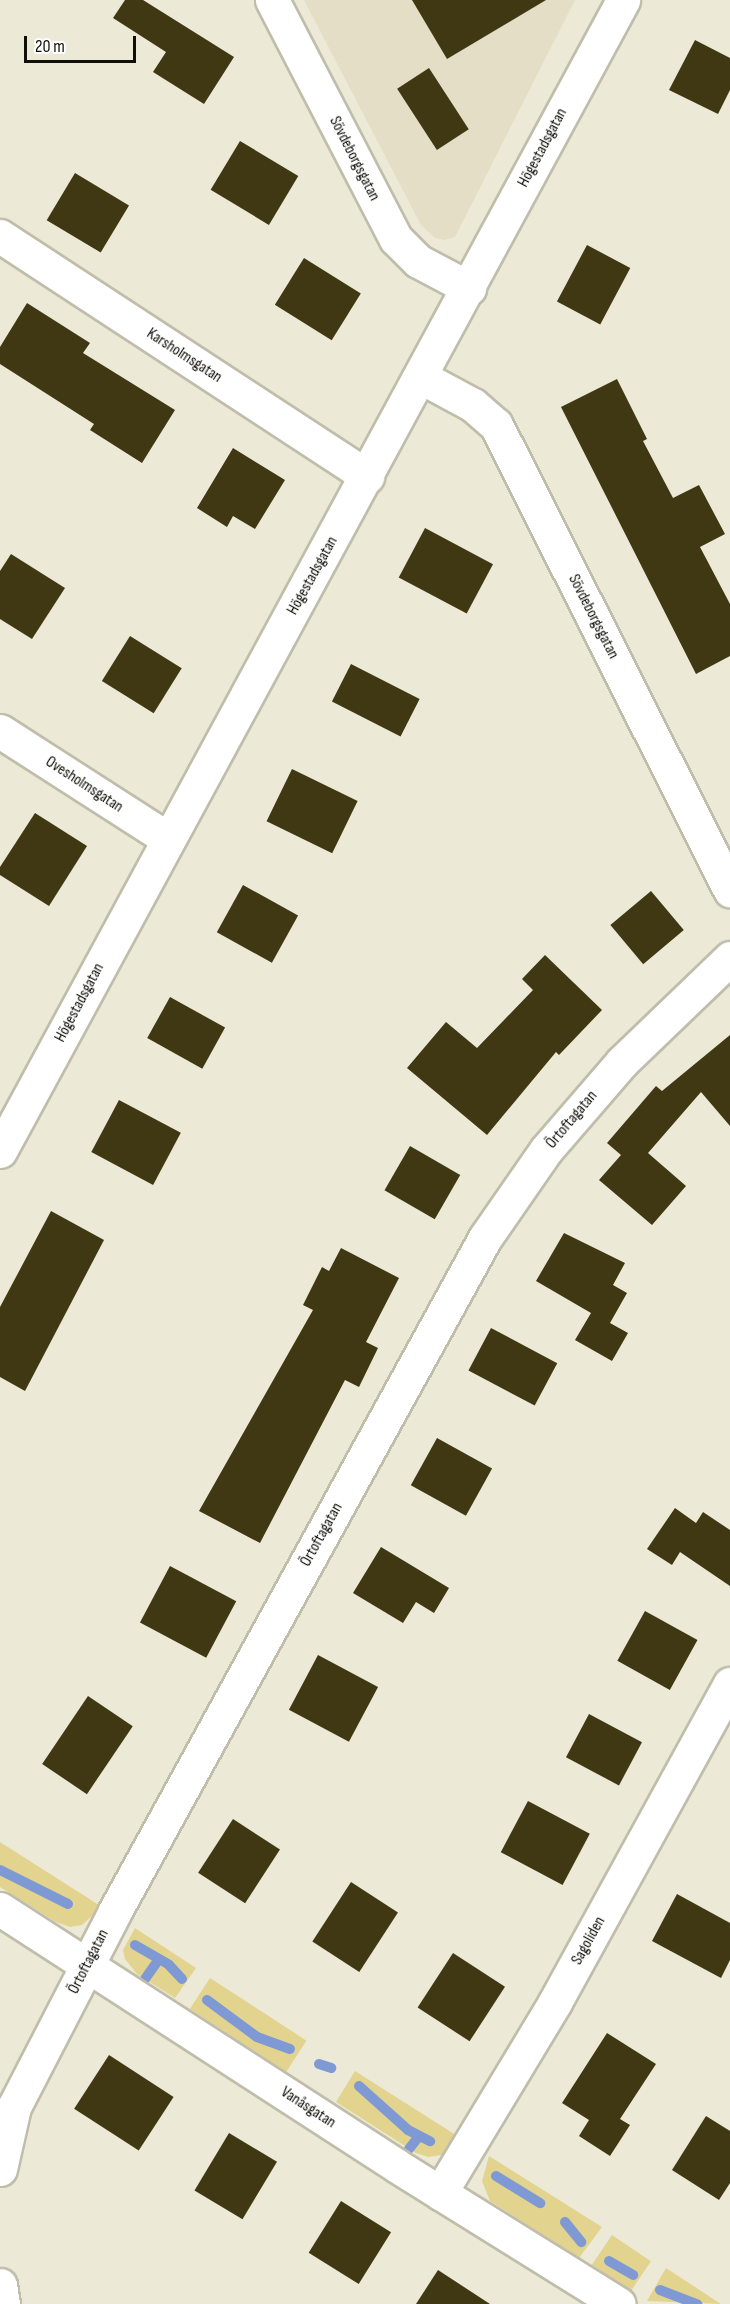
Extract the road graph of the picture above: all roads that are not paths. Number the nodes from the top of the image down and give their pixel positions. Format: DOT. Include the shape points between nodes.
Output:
graph roads {
  1 [pos="272,0"];
  2 [pos="616,4"];
  3 [pos="0,236"];
  4 [pos="469,288"];
  5 [pos="421,377"];
  6 [pos="367,476"];
  7 [pos="0,731"];
  8 [pos="168,839"];
  9 [pos="730,890"];
  10 [pos="730,958"];
  11 [pos="0,1151"];
  12 [pos="730,1684"];
  13 [pos="0,1909"];
  14 [pos="88,1965"];
  15 [pos="0,2169"];
  16 [pos="440,2193"];
  17 [pos="0,2285"];
  18 [pos="3,2304"];
  19 [pos="619,2304"];
  1 -- 4 [label="street, Sövdeborgsgatan" via="396,239 418,261"];
  2 -- 4 [label="street, Högestadsgatan"];
  3 -- 6 [label="street, Karsholmsgatan"];
  4 -- 5 [label="street, Högestadsgatan"];
  5 -- 6 [label="street, Högestadsgatan"];
  5 -- 9 [label="street, Sövdeborgsgatan" via="473,405 496,425"];
  6 -- 8 [label="street, Högestadsgatan"];
  7 -- 8 [label="street, Ovesholmsgatan"];
  8 -- 11 [label="street, Högestadsgatan"];
  10 -- 14 [label="street, Örtoftagatan" via="622,1062 546,1150 485,1238"];
  12 -- 16 [label="street, Sagoliden" via="555,2002"];
  13 -- 14 [label="street, Vanåsgatan"];
  14 -- 15 [label="street, Örtoftagatan" via="14,2107"];
  14 -- 16 [label="street, Vanåsgatan"];
  16 -- 19 [label="street, Vanåsgatan"];
  17 -- 18 [label="street"];
}
